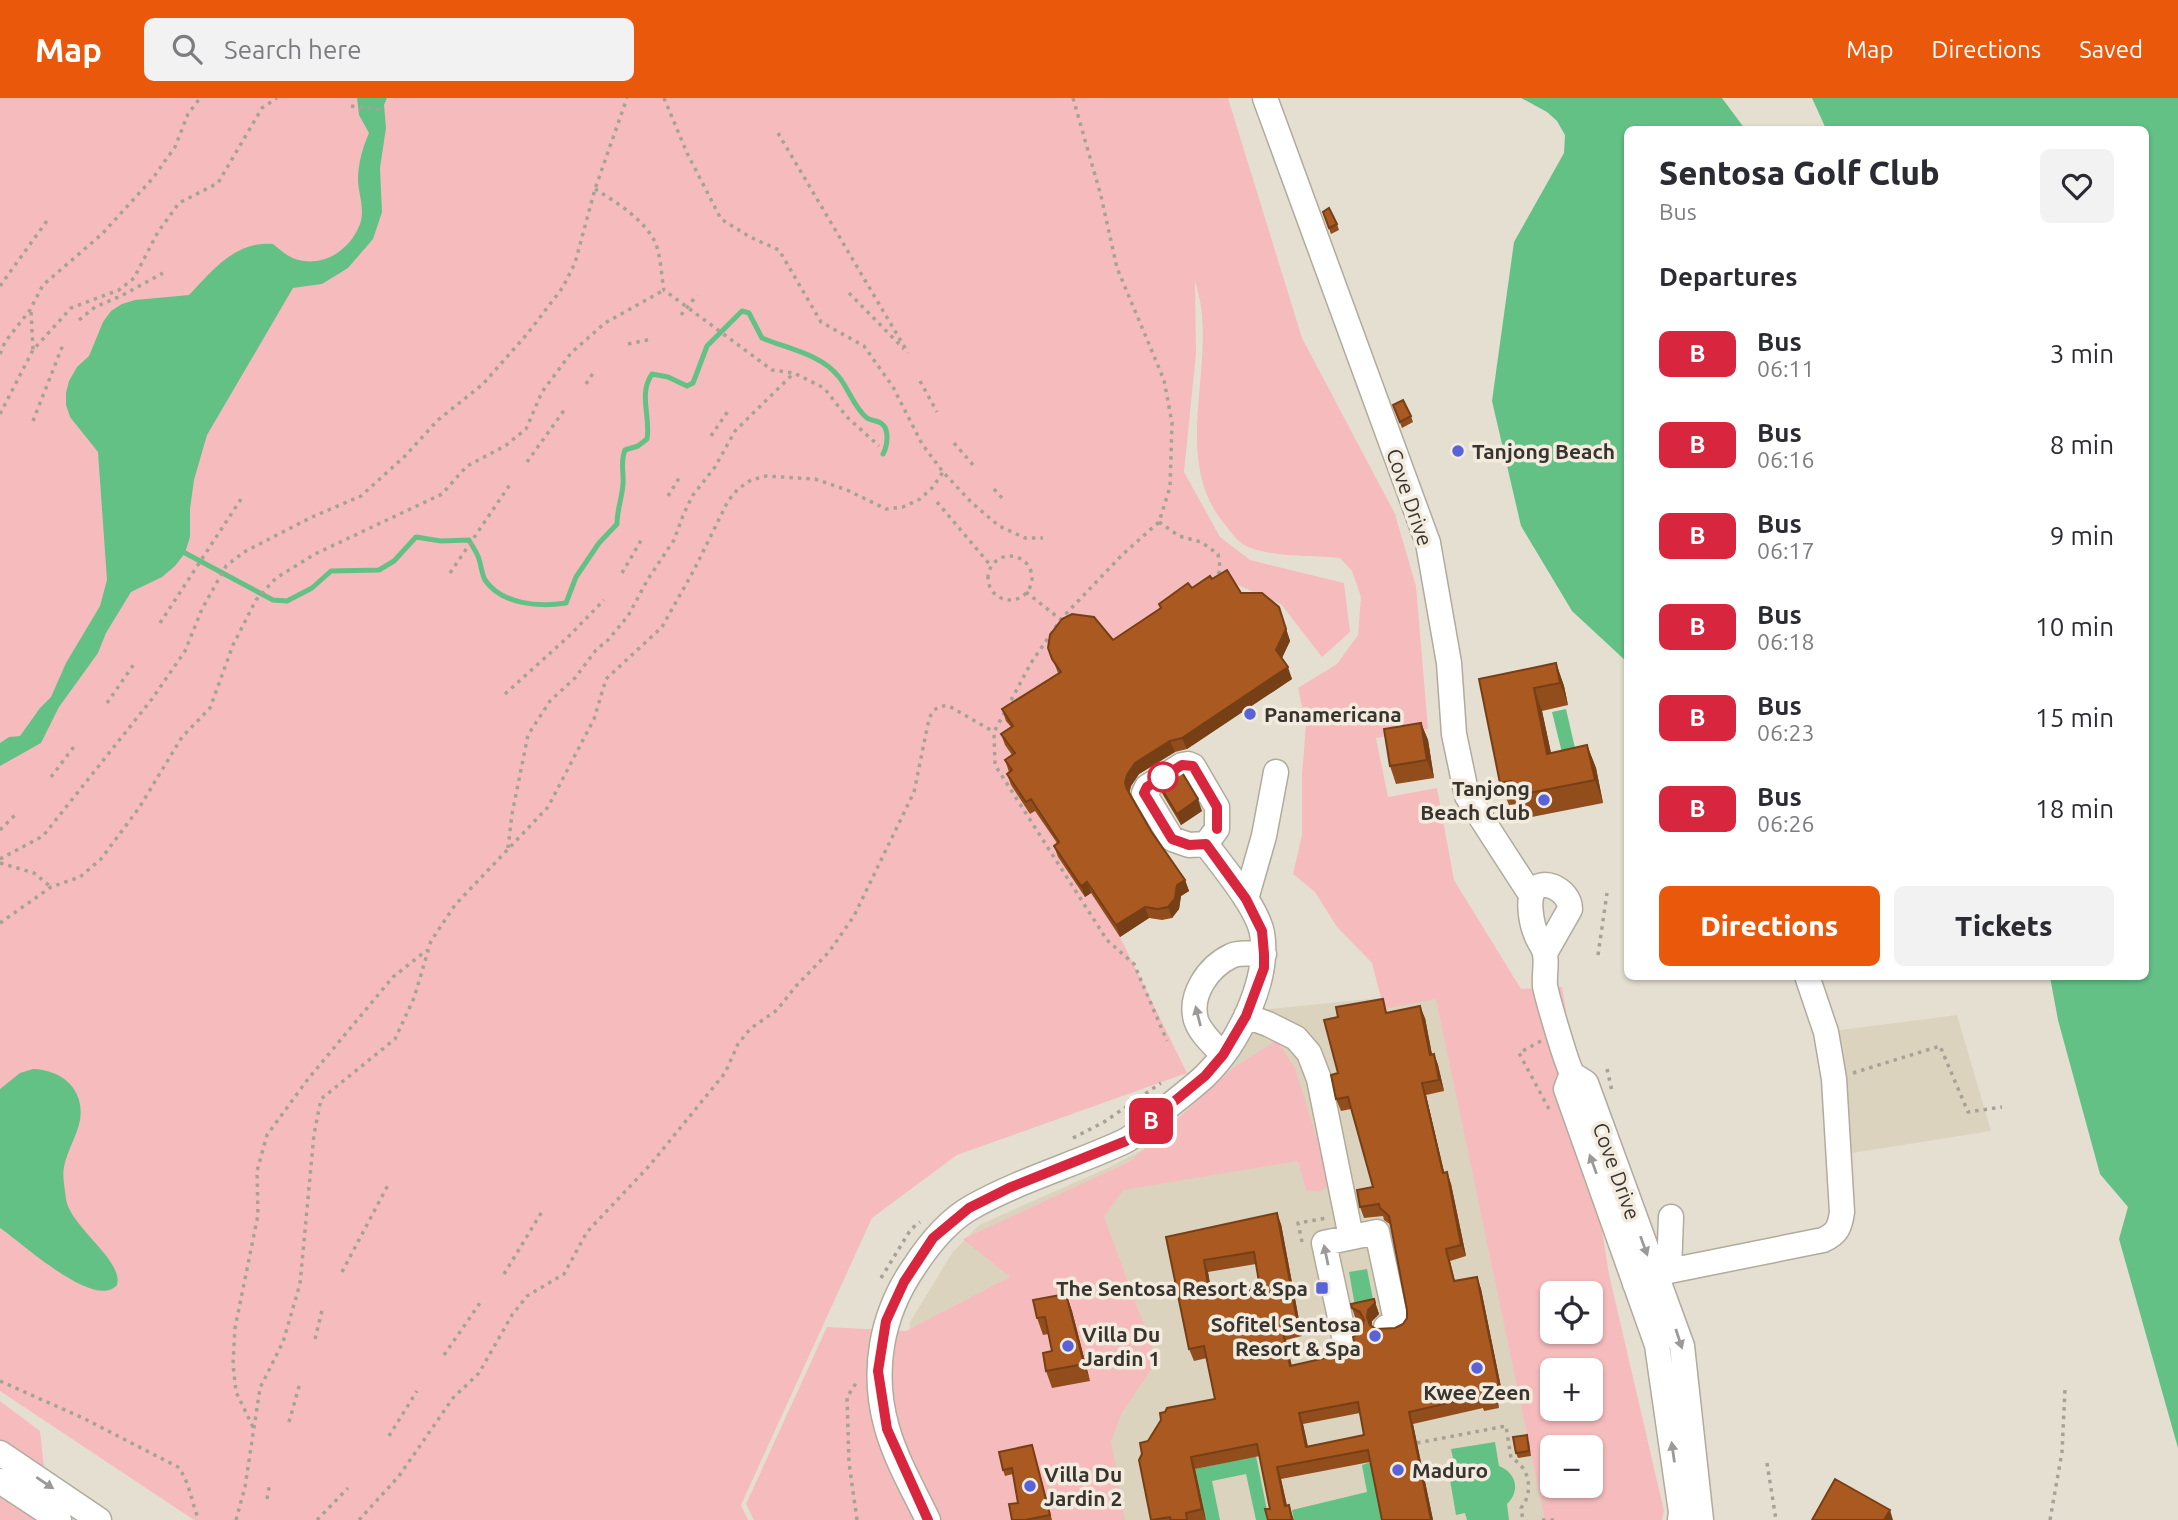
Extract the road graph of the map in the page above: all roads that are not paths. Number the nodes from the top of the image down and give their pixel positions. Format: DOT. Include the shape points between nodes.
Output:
graph roads {
  1 [pos="1265,98"];
  2 [pos="1276,772"];
  3 [pos="1206,844"];
  4 [pos="1531,895"];
  5 [pos="1246,899"];
  6 [pos="1545,953"];
  7 [pos="1264,954"];
  8 [pos="1808,980"];
  9 [pos="1246,1016"];
  10 [pos="1223,1055"];
  11 [pos="1572,1073"];
  12 [pos="1671,1217"];
  13 [pos="1351,1237"];
  14 [pos="1653,1277"];
  15 [pos="1386,1327"];
  16 [pos="1354,1334"];
  17 [pos="0,1453"];
  18 [pos="0,1481"];
  19 [pos="91,1518"];
  20 [pos="59,1520"];
  21 [pos="928,1520"];
  22 [pos="1697,1520"];
  1 -- 4 [label="street, Cove Drive" via="1427,543 1467,796"];
  2 -- 5 [label="street" via="1265,836"];
  3 -- 5 [label="street"];
  4 -- 6 [label="street, Cove Drive" via="1533,926"];
  4 -- 6 [label="street" via="1541,885 1548,885 1559,888 1570,903"];
  5 -- 7 [label="street" via="1262,931"];
  6 -- 11 [label="street, Cove Drive" via="1547,993"];
  7 -- 9 [label="street" via="1264,968"];
  10 -- 7 [label="street, one-way" via="1196,1022 1199,990 1208,974 1233,955"];
  8 -- 14 [label="street" via="1826,1032 1834,1079 1840,1226 1834,1236 1823,1240"];
  9 -- 10 [label="street"];
  9 -- 13 [label="street" via="1296,1038 1309,1053 1319,1079"];
  10 -- 21 [label="street" via="1205,1076 1126,1141 969,1208 933,1238 904,1282 886,1321 878,1371 887,1429"];
  11 -- 14 [label="street, Cove Drive, one-way" via="1586,1083"];
  14 -- 11 [label="street, Cove Drive, one-way" via="1624,1251 1566,1089"];
  12 -- 14 [label="street"];
  13 -- 15 [label="street" via="1377,1232 1397,1325"];
  16 -- 13 [label="street, one-way" via="1344,1336 1324,1243"];
  14 -- 22 [label="street" via="1682,1346"];
  17 -- 19 [label="street, one-way"];
  18 -- 20 [label="street"];
}
